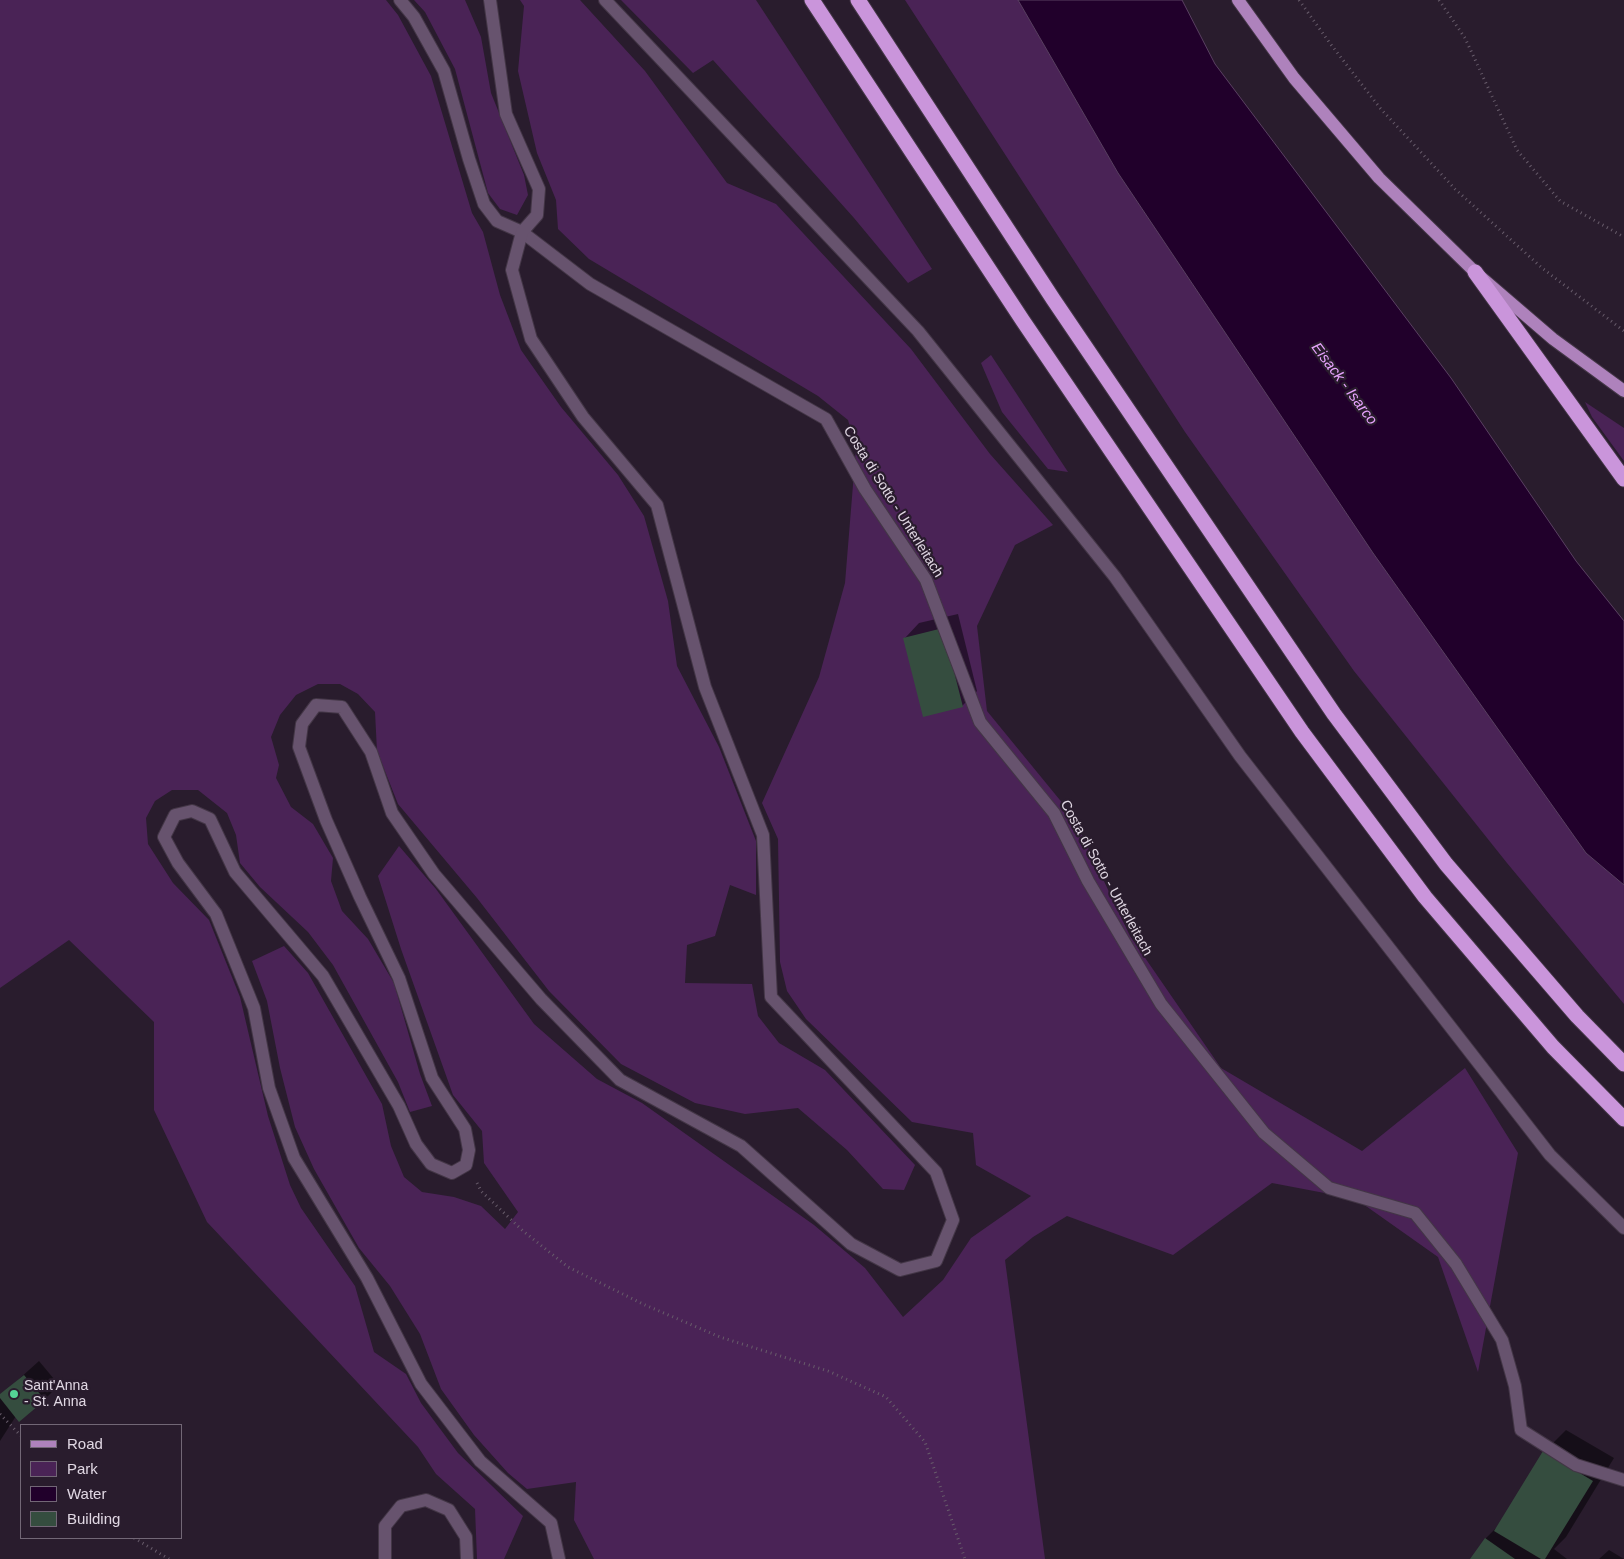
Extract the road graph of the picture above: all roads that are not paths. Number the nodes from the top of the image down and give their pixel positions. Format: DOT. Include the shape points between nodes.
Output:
graph roads {
  1 [pos="400,0"];
  2 [pos="490,0"];
  3 [pos="605,0"];
  4 [pos="812,0"];
  5 [pos="858,0"];
  6 [pos="1238,0"];
  7 [pos="522,232"];
  8 [pos="1475,272"];
  9 [pos="1624,391"];
  10 [pos="1624,479"];
  11 [pos="1577,1016"];
  12 [pos="1624,1052"];
  13 [pos="1624,1064"];
  14 [pos="1624,1120"];
  15 [pos="1624,1228"];
  16 [pos="1624,1480"];
  17 [pos="385,1559"];
  18 [pos="467,1559"];
  19 [pos="559,1559"];
  1 -- 7 [label="street, Costa di Sotto - Unterleitach" via="414,17 444,71 484,204 497,221"];
  2 -- 7 [label="street" via="506,114 539,189 537,215"];
  3 -- 15 [label="street" via="918,331 1115,577 1240,756 1544,1147"];
  4 -- 14 [label="highway" via="1023,321 1302,732 1425,897 1554,1047"];
  5 -- 11 [label="highway" via="1053,299 1334,714 1446,864"];
  6 -- 8 [label="main road" via="1294,78 1379,178"];
  7 -- 16 [label="street, Costa di Sotto - Unterleitach" via="590,284 826,419 865,489 926,580 980,722 1054,813 1088,881 1161,1004 1264,1134 1329,1188 1415,1213 1456,1264 1502,1340 1515,1386 1521,1430 1576,1465"];
  7 -- 19 [label="street" via="512,270 531,339 583,417 657,505 705,687 763,835 771,997 936,1172 953,1220 936,1261 900,1270 851,1244 741,1146 620,1080 541,999 434,874 392,813 370,752 342,707 316,705 302,724 299,747 326,820 399,978 432,1078 465,1129 469,1150 466,1165 452,1172 431,1164 416,1144 398,1106 323,976 236,872 210,819 192,810 175,815 164,837 220,923 254,1008 269,1088 294,1158 368,1278 421,1384 480,1461 551,1524"];
  8 -- 9 [label="main road" via="1553,339"];
  8 -- 10 [label="highway"];
  11 -- 12 [label="highway"];
  11 -- 13 [label="highway"];
  17 -- 18 [label="street" via="385,1526 402,1506 426,1500 448,1510 466,1536"];
}
